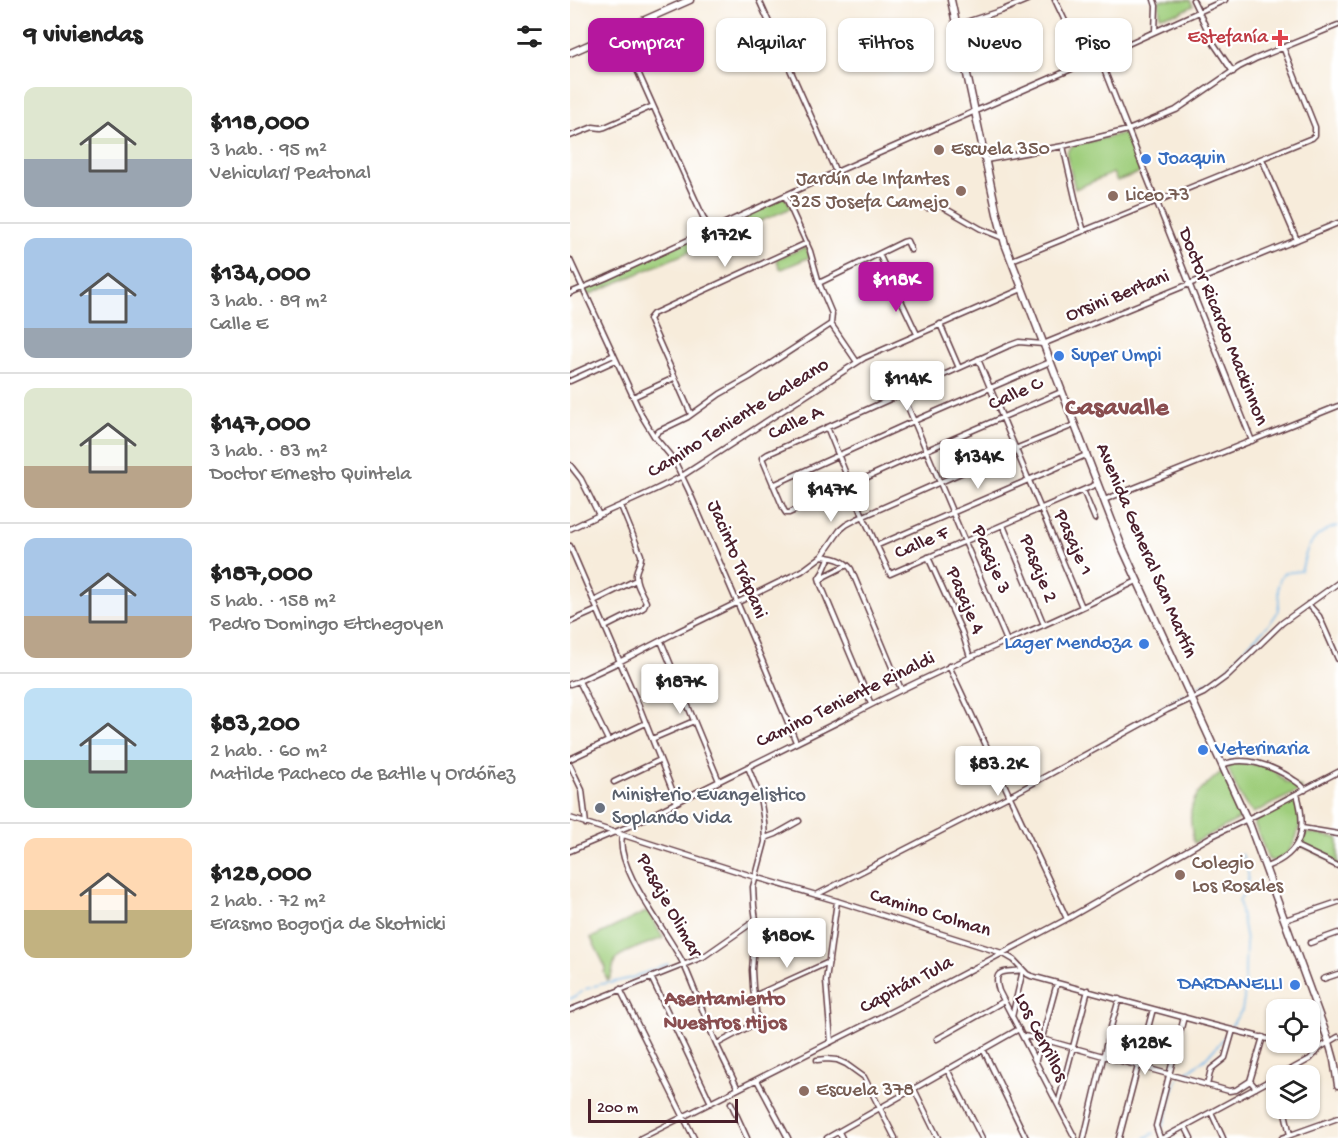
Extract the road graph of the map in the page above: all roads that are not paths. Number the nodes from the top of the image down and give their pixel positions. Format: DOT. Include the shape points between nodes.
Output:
graph roads {
  1 [pos="672,0"];
  2 [pos="690,0"];
  3 [pos="759,0"];
  4 [pos="951,0"];
  5 [pos="1027,0"];
  6 [pos="1055,0"];
  7 [pos="1154,0"];
  8 [pos="1193,0"];
  9 [pos="1224,0"];
  10 [pos="677,6"];
  11 [pos="1199,12"];
  12 [pos="651,18"];
  13 [pos="955,18"];
  14 [pos="978,18"];
  15 [pos="1064,18"];
  16 [pos="1338,25"];
  17 [pos="1155,31"];
  18 [pos="1132,42"];
  19 [pos="588,45"];
  20 [pos="1283,47"];
  21 [pos="570,53"];
  22 [pos="638,72"];
  23 [pos="966,72"];
  24 [pos="1064,72"];
  25 [pos="1105,72"];
  26 [pos="1233,72"];
  27 [pos="653,106"];
  28 [pos="975,111"];
  29 [pos="1128,130"];
  30 [pos="570,136"];
  31 [pos="1063,147"];
  32 [pos="1262,159"];
  33 [pos="985,160"];
  34 [pos="837,172"];
  35 [pos="785,196"];
  36 [pos="1155,202"];
  37 [pos="927,208"];
  38 [pos="1338,224"];
  39 [pos="709,230"];
  40 [pos="1084,231"];
  41 [pos="1003,238"];
  42 [pos="1297,240"];
  43 [pos="807,243"];
  44 [pos="911,250"];
  45 [pos="879,254"];
  46 [pos="570,260"];
  47 [pos="1011,260"];
  48 [pos="819,283"];
  49 [pos="1189,285"];
  50 [pos="583,288"];
  51 [pos="1022,289"];
  52 [pos="570,293"];
  53 [pos="831,324"];
  54 [pos="940,324"];
  55 [pos="917,334"];
  56 [pos="1043,344"];
  57 [pos="614,355"];
  58 [pos="978,359"];
  59 [pos="616,360"];
  60 [pos="857,362"];
  61 [pos="1050,362"];
  62 [pos="959,368"];
  63 [pos="585,371"];
  64 [pos="570,375"];
  65 [pos="674,378"];
  66 [pos="570,381"];
  67 [pos="990,388"];
  68 [pos="1061,392"];
  69 [pos="902,393"];
  70 [pos="633,398"];
  71 [pos="1338,406"];
  72 [pos="692,414"];
  73 [pos="1002,417"];
  74 [pos="914,421"];
  75 [pos="1074,425"];
  76 [pos="827,427"];
  77 [pos="654,436"];
  78 [pos="1252,441"];
  79 [pos="1015,449"];
  80 [pos="927,450"];
  81 [pos="839,455"];
  82 [pos="1086,455"];
  83 [pos="570,465"];
  84 [pos="682,476"];
  85 [pos="1028,480"];
  86 [pos="940,482"];
  87 [pos="1097,484"];
  88 [pos="773,485"];
  89 [pos="852,486"];
  90 [pos="1083,490"];
  91 [pos="1104,500"];
  92 [pos="621,506"];
  93 [pos="1040,509"];
  94 [pos="953,513"];
  95 [pos="599,514"];
  96 [pos="863,516"];
  97 [pos="1095,519"];
  98 [pos="1002,525"];
  99 [pos="570,529"];
  100 [pos="965,541"];
  101 [pos="878,545"];
  102 [pos="570,546"];
  103 [pos="822,556"];
  104 [pos="928,557"];
  105 [pos="829,558"];
  106 [pos="848,564"];
  107 [pos="636,580"];
  108 [pos="820,581"];
  109 [pos="1137,581"];
  110 [pos="1338,583"];
  111 [pos="594,601"];
  112 [pos="738,603"];
  113 [pos="1308,604"];
  114 [pos="1082,607"];
  115 [pos="597,610"];
  116 [pos="570,622"];
  117 [pos="1044,625"];
  118 [pos="605,627"];
  119 [pos="1007,640"];
  120 [pos="661,641"];
  121 [pos="970,657"];
  122 [pos="1338,659"];
  123 [pos="619,662"];
  124 [pos="949,666"];
  125 [pos="579,681"];
  126 [pos="570,684"];
  127 [pos="901,689"];
  128 [pos="1192,700"];
  129 [pos="871,704"];
  130 [pos="694,721"];
  131 [pos="646,723"];
  132 [pos="652,739"];
  133 [pos="608,740"];
  134 [pos="796,742"];
  135 [pos="570,759"];
  136 [pos="660,760"];
  137 [pos="570,765"];
  138 [pos="1223,765"];
  139 [pos="748,767"];
  140 [pos="1338,772"];
  141 [pos="719,781"];
  142 [pos="614,782"];
  143 [pos="1305,790"];
  144 [pos="1297,794"];
  145 [pos="1009,796"];
  146 [pos="678,802"];
  147 [pos="570,818"];
  148 [pos="1247,819"];
  149 [pos="799,821"];
  150 [pos="586,824"];
  151 [pos="1302,828"];
  152 [pos="613,833"];
  153 [pos="1338,834"];
  154 [pos="622,836"];
  155 [pos="765,838"];
  156 [pos="1296,846"];
  157 [pos="570,851"];
  158 [pos="1338,866"];
  159 [pos="1266,867"];
  160 [pos="755,878"];
  161 [pos="815,895"];
  162 [pos="837,901"];
  163 [pos="1338,902"];
  164 [pos="1067,919"];
  165 [pos="756,920"];
  166 [pos="1285,920"];
  167 [pos="1338,933"];
  168 [pos="1310,943"];
  169 [pos="1002,953"];
  170 [pos="829,962"];
  171 [pos="684,965"];
  172 [pos="1023,970"];
  173 [pos="1338,974"];
  174 [pos="651,977"];
  175 [pos="1323,979"];
  176 [pos="1057,983"];
  177 [pos="620,989"];
  178 [pos="1088,990"];
  179 [pos="754,996"];
  180 [pos="1119,999"];
  181 [pos="1004,1001"];
  182 [pos="1153,1008"];
  183 [pos="570,1010"];
  184 [pos="1012,1017"];
  185 [pos="1184,1017"];
  186 [pos="1019,1029"];
  187 [pos="1233,1030"];
  188 [pos="1022,1036"];
  189 [pos="1263,1037"];
  190 [pos="1338,1037"];
  191 [pos="1266,1038"];
  192 [pos="937,1039"];
  193 [pos="1042,1040"];
  194 [pos="831,1042"];
  195 [pos="1329,1042"];
  196 [pos="717,1044"];
  197 [pos="1072,1048"];
  198 [pos="983,1049"];
  199 [pos="1320,1050"];
  200 [pos="1316,1053"];
  201 [pos="1104,1056"];
  202 [pos="817,1060"];
  203 [pos="1035,1061"];
  204 [pos="1137,1065"];
  205 [pos="1299,1065"];
  206 [pos="947,1069"];
  207 [pos="1169,1074"];
  208 [pos="757,1080"];
  209 [pos="1250,1081"];
  210 [pos="1266,1083"];
  211 [pos="1207,1084"];
  212 [pos="1338,1085"];
  213 [pos="1256,1088"];
  214 [pos="738,1089"];
  215 [pos="914,1089"];
  216 [pos="731,1102"];
  217 [pos="711,1103"];
  218 [pos="1058,1104"];
  219 [pos="880,1108"];
  220 [pos="1211,1112"];
  221 [pos="683,1117"];
  222 [pos="1338,1118"];
  223 [pos="1286,1119"];
  224 [pos="1185,1126"];
  225 [pos="838,1132"];
  226 [pos="1290,1135"];
  227 [pos="641,1138"];
  228 [pos="694,1138"];
  229 [pos="747,1138"];
  230 [pos="788,1138"];
  231 [pos="827,1138"];
  232 [pos="842,1138"];
  233 [pos="895,1138"];
  234 [pos="939,1138"];
  235 [pos="982,1138"];
  236 [pos="1026,1138"];
  237 [pos="1075,1138"];
  238 [pos="1084,1138"];
  239 [pos="1119,1138"];
  240 [pos="1161,1138"];
  241 [pos="1191,1138"];
  242 [pos="1223,1138"];
  243 [pos="1282,1138"];
  1 -- 10 [label="street"];
  2 -- 10 [label="main road"];
  3 -- 34 [label="street"];
  4 -- 13 [label="main road, Avenida General San Martín"];
  5 -- 14 [label="street"];
  6 -- 15 [label="street"];
  7 -- 17 [label="street"];
  8 -- 11 [label="street"];
  9 -- 11 [label="street"];
  10 -- 12 [label="main road"];
  11 -- 17 [label="street"];
  11 -- 26 [label="street"];
  16 -- 20 [label="street"];
  17 -- 18 [label="street"];
  19 -- 21 [label="main road"];
  20 -- 26 [label="street"];
  20 -- 32 [label="street" via="1315,126 1315,135"];
  22 -- 27 [label="street"];
  23 -- 28 [label="main road, Avenida General San Martín"];
  24 -- 28 [label="street"];
  25 -- 29 [label="street, Doctor Ricardo Mackinnon"];
  26 -- 29 [label="street" via="1176,110"];
  27 -- 30 [label="street" via="605,127"];
  27 -- 39 [label="street"];
  28 -- 33 [label="main road, Avenida General San Martín"];
  28 -- 34 [label="street"];
  29 -- 31 [label="street"];
  29 -- 36 [label="street, Doctor Ricardo Mackinnon"];
  31 -- 33 [label="street"];
  31 -- 40 [label="street"];
  32 -- 36 [label="street"];
  32 -- 42 [label="street"];
  33 -- 41 [label="main road, Avenida General San Martín"];
  34 -- 35 [label="street"];
  35 -- 39 [label="street"];
  35 -- 43 [label="street"];
  36 -- 40 [label="street"];
  36 -- 49 [label="street, Doctor Ricardo Mackinnon"];
  37 -- 41 [label="street" via="941,206"];
  38 -- 42 [label="street, Orsini Bertani"];
  39 -- 50 [label="street"];
  40 -- 47 [label="street"];
  41 -- 47 [label="main road, Avenida General San Martín"];
  42 -- 49 [label="street, Orsini Bertani"];
  43 -- 48 [label="street"];
  43 -- 65 [label="street" via="653,314 649,319"];
  44 -- 45 [label="street" via="907,242"];
  45 -- 48 [label="street"];
  45 -- 55 [label="street"];
  46 -- 50 [label="street, Jacinto Trápani"];
  47 -- 51 [label="main road, Avenida General San Martín"];
  48 -- 53 [label="street" via="832,314"];
  49 -- 56 [label="street, Orsini Bertani"];
  49 -- 78 [label="street, Doctor Ricardo Mackinnon"];
  50 -- 52 [label="street"];
  50 -- 57 [label="street, Jacinto Trápani"];
  51 -- 54 [label="street, Camino Teniente Galeano"];
  51 -- 56 [label="main road, Avenida General San Martín"];
  53 -- 60 [label="street"];
  53 -- 72 [label="street"];
  54 -- 55 [label="street, Camino Teniente Galeano"];
  54 -- 62 [label="street"];
  55 -- 60 [label="street, Camino Teniente Galeano"];
  56 -- 58 [label="street, Calle A" via="1016,343"];
  56 -- 61 [label="main road, Avenida General San Martín"];
  57 -- 59 [label="street, Jacinto Trápani"];
  57 -- 63 [label="street"];
  58 -- 62 [label="street, Calle A"];
  58 -- 67 [label="street, Pasaje 1"];
  59 -- 63 [label="street"];
  59 -- 70 [label="street, Jacinto Trápani"];
  60 -- 84 [label="street, Camino Teniente Galeano"];
  61 -- 67 [label="street"];
  61 -- 68 [label="main road, Avenida General San Martín"];
  62 -- 69 [label="street, Calle A"];
  63 -- 64 [label="street"];
  63 -- 66 [label="street"];
  65 -- 70 [label="street"];
  65 -- 72 [label="street"];
  67 -- 73 [label="street, Pasaje 1"];
  67 -- 74 [label="street"];
  68 -- 73 [label="street, Calle C"];
  68 -- 75 [label="main road, Avenida General San Martín"];
  69 -- 74 [label="street, Pasaje 3"];
  69 -- 76 [label="street, Calle A"];
  70 -- 77 [label="street, Jacinto Trápani"];
  71 -- 78 [label="street"];
  72 -- 77 [label="street"];
  73 -- 79 [label="street, Pasaje 1"];
  73 -- 80 [label="street, Calle C"];
  74 -- 80 [label="street, Pasaje 3"];
  74 -- 81 [label="street"];
  75 -- 79 [label="street"];
  75 -- 82 [label="main road, Avenida General San Martín"];
  76 -- 81 [label="street"];
  76 -- 88 [label="street, Calle A" via="762,458"];
  77 -- 84 [label="street, Jacinto Trápani"];
  78 -- 91 [label="street"];
  79 -- 85 [label="street, Pasaje 1"];
  79 -- 86 [label="street"];
  80 -- 86 [label="street, Pasaje 3"];
  80 -- 89 [label="street, Calle C"];
  81 -- 88 [label="street"];
  81 -- 89 [label="street"];
  82 -- 85 [label="street"];
  82 -- 87 [label="main road, Avenida General San Martín"];
  83 -- 95 [label="street"];
  84 -- 92 [label="street, Camino Teniente Galeano"];
  84 -- 112 [label="street, Jacinto Trápani"];
  85 -- 93 [label="street, Pasaje 1"];
  85 -- 94 [label="street"];
  86 -- 94 [label="street, Pasaje 3"];
  86 -- 96 [label="street"];
  87 -- 90 [label="street, Calle F"];
  87 -- 91 [label="main road, Avenida General San Martín"];
  88 -- 89 [label="street, Calle C" via="786,513"];
  89 -- 96 [label="street"];
  90 -- 93 [label="street, Calle F"];
  90 -- 97 [label="street"];
  91 -- 109 [label="main road, Avenida General San Martín"];
  92 -- 95 [label="street, Camino Teniente Galeano"];
  92 -- 107 [label="street" via="642,559"];
  93 -- 98 [label="street, Calle F"];
  93 -- 114 [label="street, Pasaje 1"];
  94 -- 100 [label="street, Pasaje 3"];
  94 -- 101 [label="street"];
  95 -- 99 [label="street, Camino Teniente Galeano"];
  96 -- 101 [label="street"];
  96 -- 103 [label="street" via="840,530"];
  98 -- 100 [label="street, Calle F"];
  98 -- 117 [label="street, Pasaje 2"];
  100 -- 104 [label="street, Calle F"];
  100 -- 119 [label="street, Pasaje 3"];
  101 -- 104 [label="street, Calle F" via="890,574"];
  102 -- 111 [label="street"];
  103 -- 105 [label="street"];
  103 -- 112 [label="street" via="802,571"];
  104 -- 121 [label="street, Pasaje 4"];
  105 -- 106 [label="street"];
  105 -- 108 [label="street"];
  106 -- 108 [label="street"];
  106 -- 127 [label="street"];
  107 -- 111 [label="street"];
  107 -- 118 [label="street" via="646,602 644,608"];
  108 -- 129 [label="street"];
  109 -- 114 [label="street, Camino Teniente Rinaldi"];
  109 -- 128 [label="main road, Avenida General San Martín"];
  110 -- 113 [label="street"];
  111 -- 115 [label="street"];
  112 -- 120 [label="street"];
  112 -- 134 [label="street, Jacinto Trápani"];
  113 -- 122 [label="street" via="1319,616"];
  113 -- 128 [label="street" via="1222,681"];
  114 -- 117 [label="street, Camino Teniente Rinaldi"];
  115 -- 116 [label="street"];
  115 -- 118 [label="street"];
  117 -- 119 [label="street, Camino Teniente Rinaldi"];
  118 -- 123 [label="street"];
  119 -- 121 [label="street, Camino Teniente Rinaldi"];
  120 -- 123 [label="street"];
  120 -- 130 [label="street"];
  121 -- 124 [label="street, Camino Teniente Rinaldi"];
  123 -- 125 [label="street"];
  123 -- 131 [label="street"];
  124 -- 127 [label="street, Camino Teniente Rinaldi"];
  124 -- 145 [label="street"];
  125 -- 126 [label="street"];
  125 -- 133 [label="street"];
  127 -- 129 [label="street, Camino Teniente Rinaldi"];
  128 -- 138 [label="main road, Avenida General San Martín"];
  128 -- 145 [label="street"];
  129 -- 134 [label="street, Camino Teniente Rinaldi"];
  130 -- 132 [label="street"];
  130 -- 141 [label="street"];
  131 -- 132 [label="street"];
  131 -- 133 [label="street"];
  132 -- 136 [label="street"];
  133 -- 135 [label="street"];
  134 -- 139 [label="street, Camino Teniente Rinaldi"];
  136 -- 142 [label="street"];
  136 -- 146 [label="street"];
  137 -- 150 [label="street" via="582,790"];
  138 -- 143 [label="street" via="1234,761 1262,763"];
  138 -- 148 [label="main road, Avenida General San Martín"];
  139 -- 141 [label="street, Camino Teniente Rinaldi"];
  139 -- 155 [label="street" via="760,797"];
  140 -- 143 [label="street, Capitán Tula"];
  141 -- 146 [label="street, Camino Teniente Rinaldi"];
  143 -- 144 [label="street, Capitán Tula"];
  144 -- 148 [label="street, Capitán Tula"];
  144 -- 151 [label="street"];
  145 -- 161 [label="street"];
  145 -- 164 [label="street"];
  146 -- 152 [label="street, Camino Teniente Rinaldi"];
  147 -- 150 [label="street, Camino Colman"];
  148 -- 159 [label="main road, Avenida General San Martín"];
  148 -- 164 [label="street, Capitán Tula"];
  149 -- 155 [label="street"];
  150 -- 152 [label="street, Camino Colman"];
  151 -- 153 [label="street"];
  151 -- 156 [label="street"];
  152 -- 154 [label="street, Camino Colman"];
  152 -- 157 [label="street, Camino Teniente Rinaldi"];
  154 -- 160 [label="street, Camino Colman"];
  154 -- 171 [label="street, Pasaje Olimar" via="621,848 628,869"];
  155 -- 160 [label="street"];
  156 -- 158 [label="street"];
  156 -- 159 [label="street" via="1280,861"];
  159 -- 166 [label="main road, Avenida General San Martín"];
  160 -- 161 [label="street, Camino Colman"];
  160 -- 165 [label="street"];
  161 -- 162 [label="street, Camino Colman"];
  162 -- 169 [label="street, Camino Colman"];
  162 -- 170 [label="street"];
  163 -- 166 [label="street"];
  164 -- 169 [label="street, Capitán Tula"];
  165 -- 171 [label="street" via="704,957"];
  165 -- 179 [label="street"];
  166 -- 195 [label="main road, Avenida General San Martín"];
  167 -- 168 [label="street"];
  169 -- 172 [label="street, Camino Colman"];
  169 -- 194 [label="street, Capitán Tula"];
  170 -- 179 [label="street"];
  170 -- 194 [label="street" via="826,981"];
  171 -- 174 [label="street"];
  171 -- 196 [label="street, Pasaje Olimar"];
  172 -- 176 [label="street, Camino Colman"];
  172 -- 181 [label="street, Los Cerrillos" via="998,974 997,986"];
  172 -- 184 [label="street"];
  173 -- 175 [label="street"];
  174 -- 177 [label="street"];
  174 -- 217 [label="street"];
  176 -- 178 [label="street, Camino Colman"];
  176 -- 193 [label="street"];
  177 -- 183 [label="street"];
  177 -- 221 [label="street"];
  178 -- 180 [label="street, Camino Colman"];
  178 -- 197 [label="street"];
  179 -- 196 [label="street" via="756,1023"];
  180 -- 182 [label="street, Camino Colman"];
  180 -- 201 [label="street"];
  181 -- 184 [label="street, Los Cerrillos"];
  181 -- 192 [label="street"];
  182 -- 185 [label="street, Camino Colman"];
  182 -- 204 [label="street"];
  184 -- 186 [label="street, Los Cerrillos"];
  185 -- 187 [label="street, Camino Colman"];
  185 -- 207 [label="street"];
  186 -- 188 [label="street, Los Cerrillos"];
  186 -- 198 [label="street"];
  187 -- 189 [label="street, Camino Colman"];
  187 -- 211 [label="street" via="1226,1057 1211,1069"];
  188 -- 193 [label="street"];
  188 -- 203 [label="street, Los Cerrillos"];
  189 -- 191 [label="street, Camino Colman"];
  189 -- 209 [label="street"];
  190 -- 195 [label="street"];
  193 -- 197 [label="street"];
  193 -- 203 [label="street"];
  194 -- 208 [label="street, Capitán Tula"];
  195 -- 199 [label="street"];
  195 -- 212 [label="main road, Avenida General San Martín"];
  196 -- 214 [label="street, Pasaje Olimar"];
  197 -- 201 [label="street"];
  197 -- 218 [label="street"];
  198 -- 206 [label="street"];
  198 -- 236 [label="street"];
  200 -- 205 [label="street"];
  201 -- 204 [label="street"];
  201 -- 238 [label="street"];
  202 -- 219 [label="street" via="837,1060 864,1077"];
  203 -- 218 [label="street, Los Cerrillos"];
  204 -- 207 [label="street"];
  204 -- 239 [label="street"];
  206 -- 215 [label="street"];
  206 -- 235 [label="street"];
  207 -- 211 [label="street"];
  207 -- 240 [label="street" via="1156,1126"];
  208 -- 214 [label="street, Capitán Tula"];
  208 -- 230 [label="street"];
  209 -- 211 [label="street" via="1232,1091"];
  209 -- 213 [label="street"];
  210 -- 213 [label="street"];
  213 -- 220 [label="street"];
  214 -- 217 [label="street, Capitán Tula"];
  215 -- 219 [label="street"];
  215 -- 234 [label="street"];
  216 -- 229 [label="street"];
  217 -- 221 [label="street, Capitán Tula"];
  218 -- 237 [label="street, Los Cerrillos"];
  219 -- 225 [label="street"];
  219 -- 233 [label="street"];
  220 -- 224 [label="street"];
  220 -- 242 [label="street"];
  221 -- 227 [label="street, Capitán Tula"];
  221 -- 228 [label="street"];
  222 -- 226 [label="street"];
  223 -- 226 [label="street"];
  224 -- 240 [label="street"];
  224 -- 241 [label="street"];
  225 -- 231 [label="street"];
  225 -- 232 [label="street"];
  226 -- 243 [label="street"];
}
